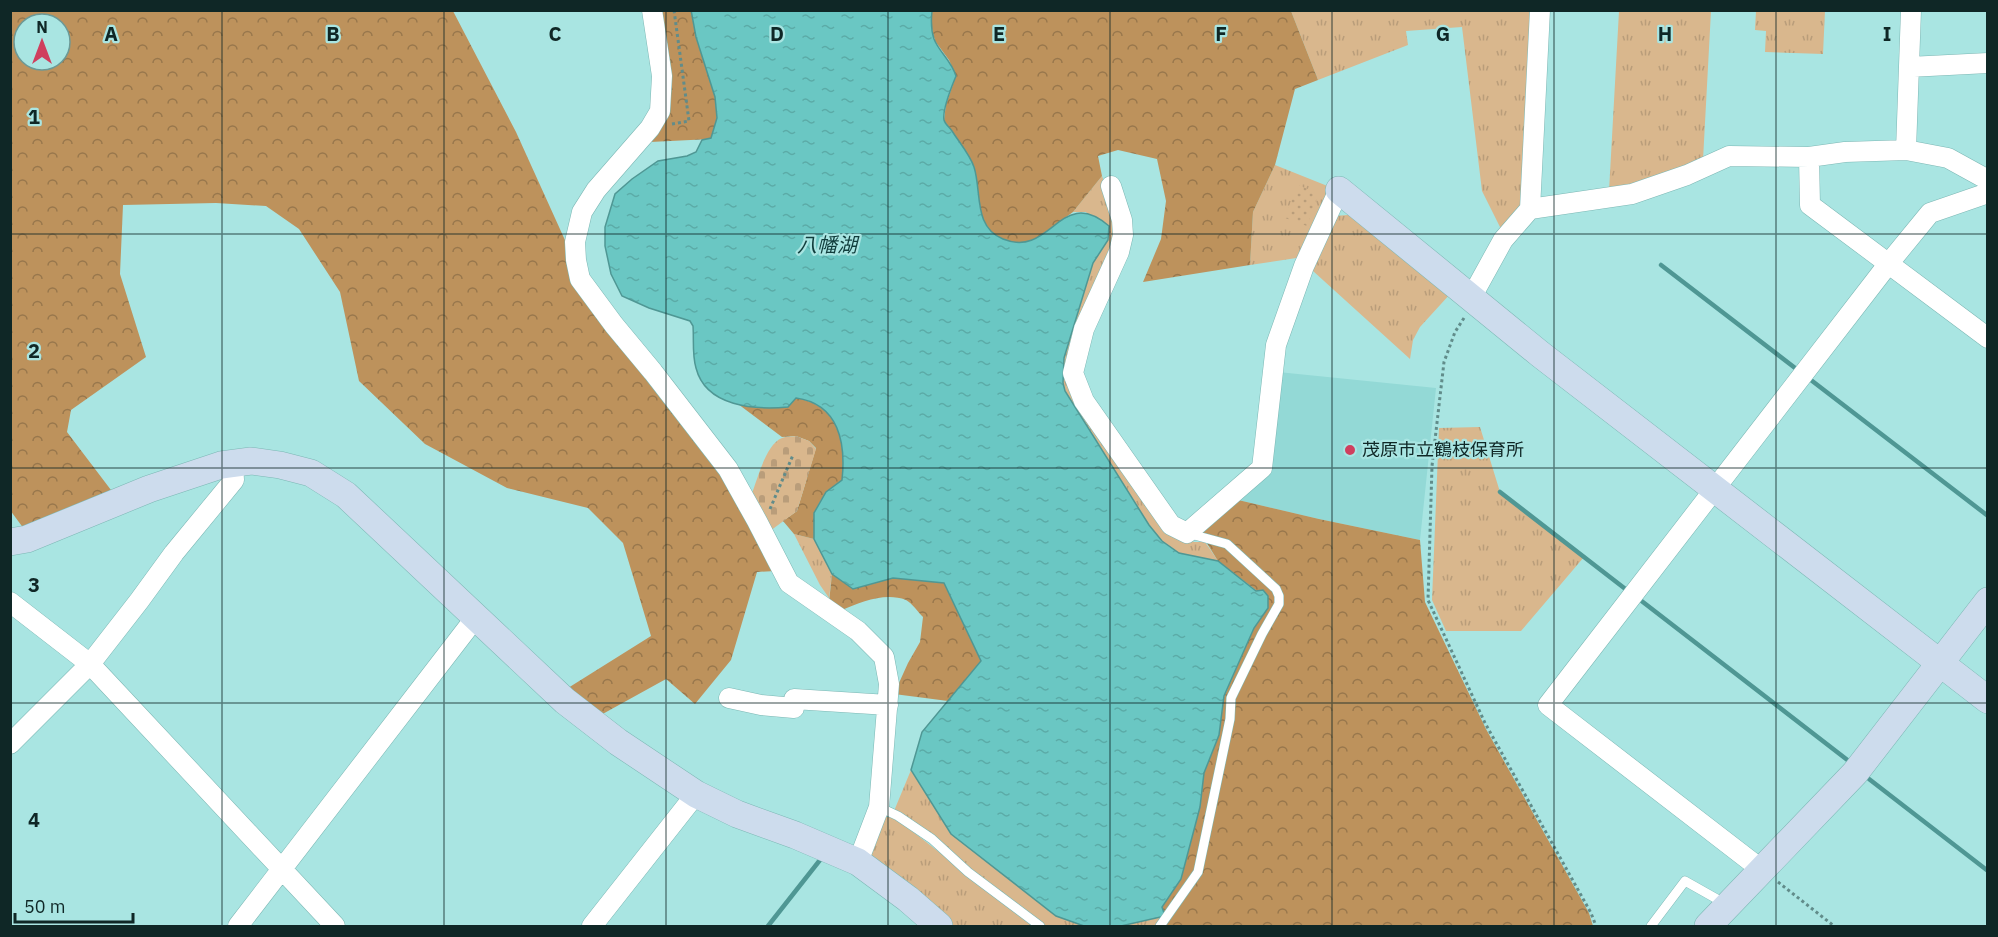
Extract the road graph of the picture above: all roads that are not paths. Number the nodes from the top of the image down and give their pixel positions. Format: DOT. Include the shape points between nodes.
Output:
graph roads {
  1 [pos="652,10"];
  2 [pos="1540,10"];
  3 [pos="1911,10"];
  4 [pos="1988,63"];
  5 [pos="1909,67"];
  6 [pos="1906,150"];
  7 [pos="1809,157"];
  8 [pos="1988,180"];
  9 [pos="1111,186"];
  10 [pos="1339,190"];
  11 [pos="1988,193"];
  12 [pos="1530,209"];
  13 [pos="1889,263"];
  14 [pos="1473,300"];
  15 [pos="1988,338"];
  16 [pos="233,463"];
  17 [pos="1714,489"];
  18 [pos="1187,533"];
  19 [pos="10,542"];
  20 [pos="1988,601"];
  21 [pos="10,602"];
  22 [pos="476,617"];
  23 [pos="1940,662"];
  24 [pos="90,664"];
  25 [pos="729,698"];
  26 [pos="1988,700"];
  27 [pos="888,705"];
  28 [pos="10,744"];
  29 [pos="696,794"];
  30 [pos="879,807"];
  31 [pos="858,862"];
  32 [pos="282,870"];
  33 [pos="1762,870"];
  34 [pos="1728,905"];
  35 [pos="238,927"];
  36 [pos="334,927"];
  37 [pos="592,927"];
  38 [pos="939,927"];
  39 [pos="1040,927"];
  40 [pos="1160,927"];
  41 [pos="1651,927"];
  42 [pos="1708,927"];
  1 -- 27 [label="street" via="662,76 660,111 582,212 575,242 580,279 728,469 789,583 858,631 884,657"];
  2 -- 12 [label="street"];
  3 -- 5 [label="street"];
  4 -- 5 [label="street"];
  5 -- 6 [label="street"];
  6 -- 7 [label="street"];
  6 -- 8 [label="street" via="1948,158"];
  7 -- 12 [label="street" via="1730,156 1632,194"];
  7 -- 13 [label="street" via="1810,205"];
  9 -- 18 [label="street" via="1123,236 1084,329 1073,373 1084,401 1171,525"];
  10 -- 14 [label="street"];
  10 -- 18 [label="street" via="1304,266 1276,345 1262,468"];
  11 -- 13 [label="street" via="1930,213"];
  12 -- 14 [label="street" via="1503,240"];
  13 -- 15 [label="street"];
  13 -- 17 [label="street"];
  14 -- 17 [label="street"];
  16 -- 19 [label="street" via="159,486 27,539"];
  16 -- 22 [label="street" via="252,461 311,473 346,495"];
  16 -- 24 [label="street" via="234,480"];
  17 -- 23 [label="street"];
  17 -- 33 [label="street" via="1548,705"];
  18 -- 40 [label="lane" via="1227,544 1276,589 1279,603 1231,698 1198,872"];
  20 -- 23 [label="street"];
  21 -- 24 [label="street"];
  22 -- 29 [label="street" via="565,701"];
  22 -- 32 [label="street"];
  23 -- 26 [label="street"];
  23 -- 33 [label="street" via="1855,773"];
  24 -- 28 [label="street"];
  24 -- 32 [label="street"];
  25 -- 27 [label="street" via="794,708 794,699"];
  27 -- 30 [label="street"];
  29 -- 31 [label="street"];
  29 -- 37 [label="street"];
  30 -- 31 [label="street"];
  30 -- 39 [label="lane" via="932,839"];
  31 -- 38 [label="street"];
  32 -- 35 [label="street"];
  32 -- 36 [label="street"];
  33 -- 34 [label="street"];
  34 -- 41 [label="lane" via="1685,881"];
  34 -- 42 [label="street"];
}
